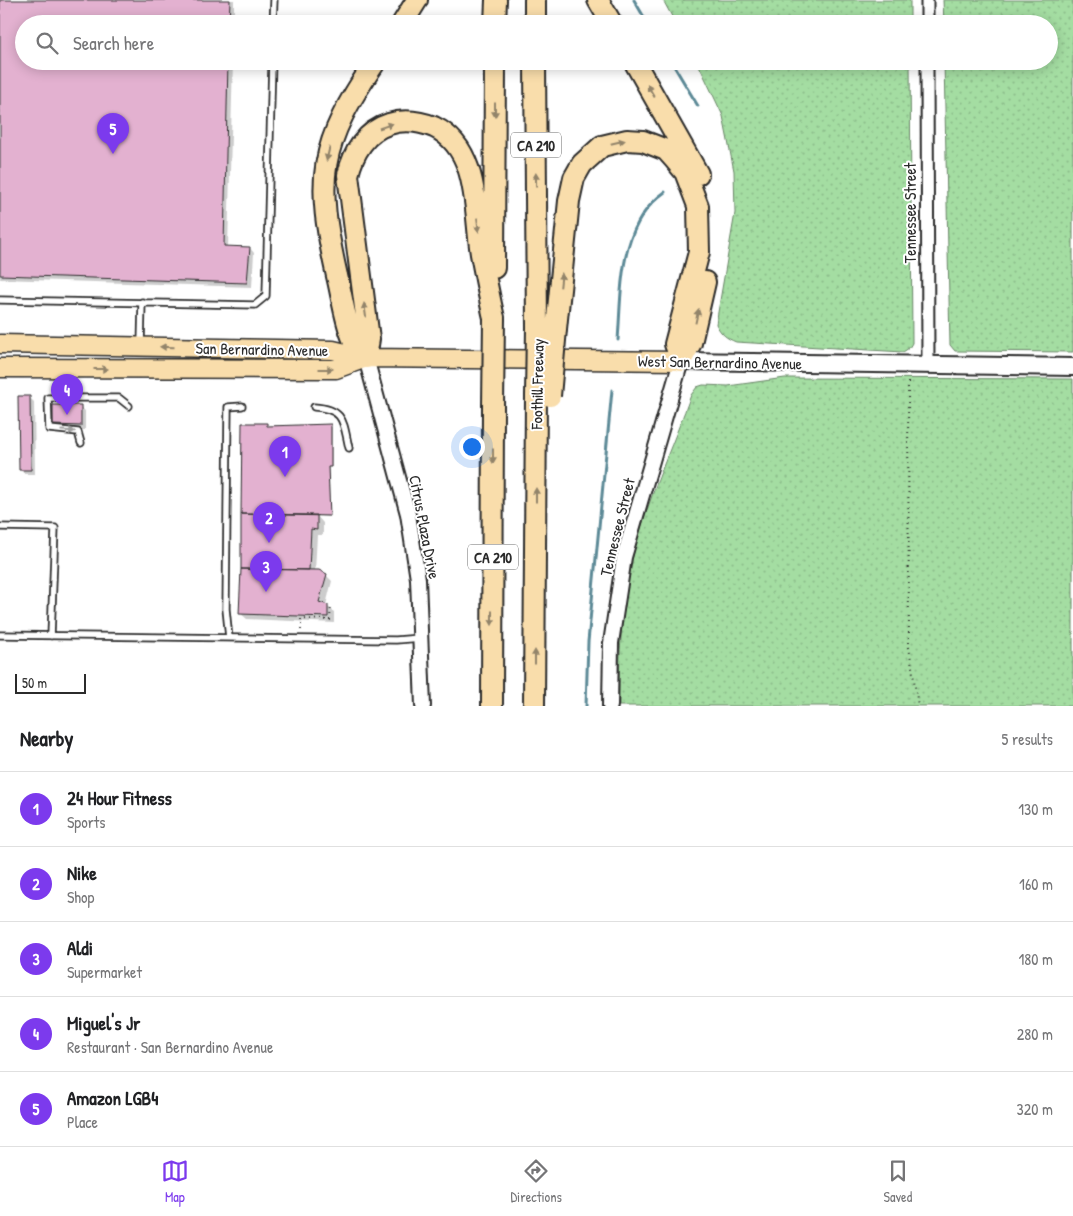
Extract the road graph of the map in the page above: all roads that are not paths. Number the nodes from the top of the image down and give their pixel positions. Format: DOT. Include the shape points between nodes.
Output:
graph roads {
  1 [pos="274,0"];
  2 [pos="417,0"];
  3 [pos="496,0"];
  4 [pos="535,0"];
  5 [pos="598,0"];
  6 [pos="927,0"];
  7 [pos="273,15"];
  8 [pos="408,15"];
  9 [pos="495,15"];
  10 [pos="535,15"];
  11 [pos="607,15"];
  12 [pos="927,15"];
  13 [pos="272,70"];
  14 [pos="370,70"];
  15 [pos="495,70"];
  16 [pos="535,70"];
  17 [pos="639,70"];
  18 [pos="927,70"];
  19 [pos="0,300"];
  20 [pos="142,302"];
  21 [pos="494,318"];
  22 [pos="546,328"];
  23 [pos="0,344"];
  24 [pos="141,346"];
  25 [pos="366,358"];
  26 [pos="681,361"];
  27 [pos="928,365"];
  28 [pos="1073,367"];
  29 [pos="0,368"];
  30 [pos="129,406"];
  31 [pos="242,406"];
  32 [pos="314,407"];
  33 [pos="81,443"];
  34 [pos="349,448"];
  35 [pos="0,527"];
  36 [pos="0,636"];
  37 [pos="52,636"];
  38 [pos="229,638"];
  39 [pos="422,638"];
  40 [pos="423,706"];
  41 [pos="492,706"];
  42 [pos="534,706"];
  43 [pos="610,706"];
  1 -- 7 [label="lane"];
  2 -- 8 [label="highway"];
  3 -- 9 [label="highway"];
  4 -- 10 [label="highway"];
  5 -- 11 [label="highway"];
  6 -- 12 [label="street"];
  13 -- 20 [label="lane" via="266,296 254,305"];
  14 -- 25 [label="highway, one-way" via="353,94 332,136 325,165 323,196 326,225 353,338"];
  15 -- 21 [label="highway, CA 210, one-way"];
  22 -- 16 [label="highway, Foothill Freeway / CA 210, one-way"];
  26 -- 17 [label="highway, one-way" via="691,344 712,247 711,208 706,189"];
  18 -- 27 [label="street, Tennessee Street"];
  19 -- 20 [label="lane"];
  20 -- 24 [label="lane"];
  25 -- 21 [label="highway, one-way" via="369,339 348,175 352,159 362,142 376,129 388,124 414,121 426,124 440,131 460,151 472,178 481,254"];
  21 -- 41 [label="highway, CA 210, one-way, bridge"];
  22 -- 26 [label="highway, one-way" via="574,178 582,164 602,146 628,140 642,141 666,150 680,166 693,188 698,206 699,252 675,344"];
  42 -- 22 [label="highway, Foothill Freeway / CA 210, one-way, bridge" via="536,441 543,396"];
  23 -- 24 [label="main road, San Bernardino Avenue"];
  25 -- 24 [label="main road, San Bernardino Avenue, one-way" via="333,350"];
  25 -- 26 [label="main road, West San Bernardino Avenue"];
  29 -- 25 [label="main road, San Bernardino Avenue, one-way" via="336,369"];
  25 -- 39 [label="street, Citrus Plaza Drive" via="408,514 418,579"];
  26 -- 27 [label="main road, West San Bernardino Avenue"];
  26 -- 43 [label="street, Tennessee Street" via="624,557 611,643"];
  27 -- 28 [label="main road, West San Bernardino Avenue"];
  30 -- 33 [label="lane, one-way" via="119,398 48,398 49,429 78,432"];
  31 -- 38 [label="lane" via="228,407 226,609"];
  32 -- 34 [label="lane" via="337,412 343,421"];
  35 -- 37 [label="lane" via="55,528"];
  36 -- 37 [label="lane"];
  37 -- 38 [label="lane"];
  38 -- 39 [label="lane"];
  39 -- 40 [label="street, Citrus Plaza Drive"];
}
